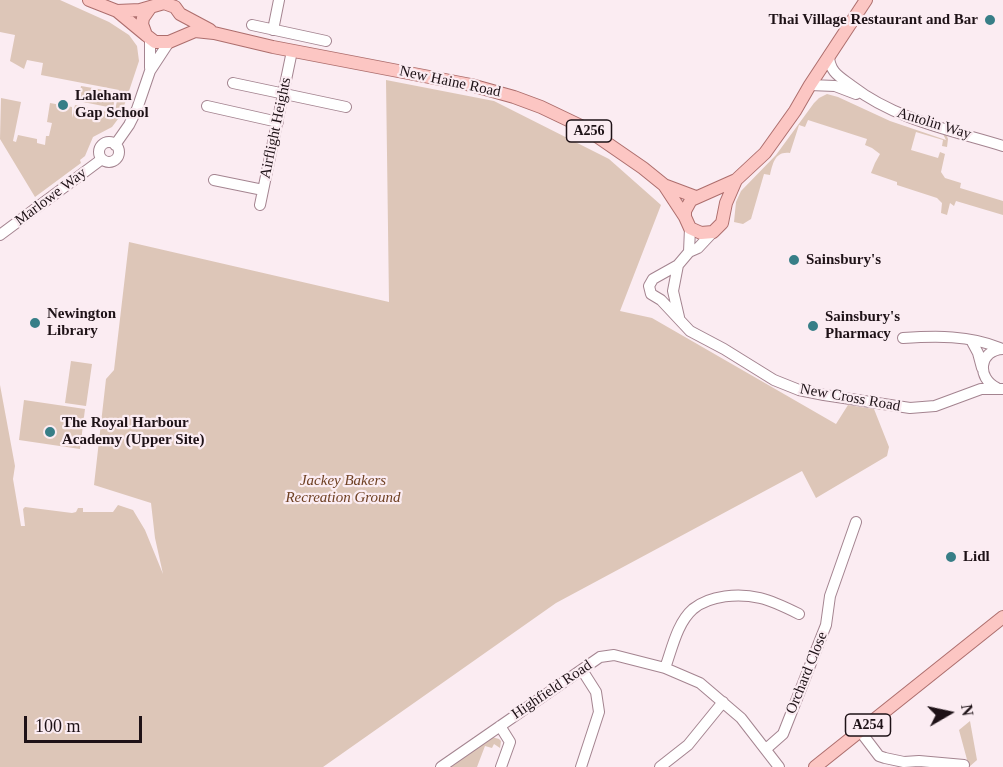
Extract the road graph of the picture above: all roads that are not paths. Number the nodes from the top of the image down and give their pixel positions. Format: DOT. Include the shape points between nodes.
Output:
graph roads {
  1 [pos="89,0"];
  2 [pos="279,0"];
  3 [pos="866,0"];
  4 [pos="156,4"];
  5 [pos="177,7"];
  6 [pos="117,11"];
  7 [pos="252,25"];
  8 [pos="273,30"];
  9 [pos="213,33"];
  10 [pos="148,37"];
  11 [pos="172,40"];
  12 [pos="326,41"];
  13 [pos="292,51"];
  14 [pos="829,55"];
  15 [pos="150,71"];
  16 [pos="233,82"];
  17 [pos="810,85"];
  18 [pos="284,93"];
  19 [pos="868,98"];
  20 [pos="207,106"];
  21 [pos="346,107"];
  22 [pos="278,122"];
  23 [pos="1003,146"];
  24 [pos="214,180"];
  25 [pos="736,180"];
  26 [pos="664,185"];
  27 [pos="263,190"];
  28 [pos="699,196"];
  29 [pos="260,205"];
  30 [pos="724,217"];
  31 [pos="688,222"];
  32 [pos="712,232"];
  33 [pos="0,235"];
  34 [pos="689,252"];
  35 [pos="678,265"];
  36 [pos="660,276"];
  37 [pos="673,289"];
  38 [pos="661,300"];
  39 [pos="679,318"];
  40 [pos="903,338"];
  41 [pos="971,340"];
  42 [pos="1001,349"];
  43 [pos="982,371"];
  44 [pos="1000,389"];
  45 [pos="967,393"];
  46 [pos="856,522"];
  47 [pos="799,614"];
  48 [pos="1003,617"];
  49 [pos="665,668"];
  50 [pos="582,669"];
  51 [pos="723,702"];
  52 [pos="500,726"];
  53 [pos="860,731"];
  54 [pos="766,749"];
  55 [pos="964,765"];
  56 [pos="441,767"];
  57 [pos="501,767"];
  58 [pos="581,767"];
  59 [pos="660,767"];
  60 [pos="779,767"];
  61 [pos="815,767"];
  1 -- 6 [label="main road, New Haine Road"];
  2 -- 8 [label="street"];
  3 -- 14 [label="main road"];
  4 -- 5 [label="main road, New Haine Road"];
  4 -- 6 [label="main road, New Haine Road"];
  4 -- 10 [label="main road" via="143,18 143,30"];
  5 -- 9 [label="main road, New Haine Road / A256"];
  5 -- 11 [label="main road" via="182,27"];
  6 -- 10 [label="main road, New Haine Road"];
  7 -- 8 [label="street"];
  8 -- 12 [label="street"];
  9 -- 11 [label="main road, New Haine Road / A256" via="195,32"];
  9 -- 13 [label="main road, New Haine Road / A256"];
  10 -- 11 [label="main road, New Haine Road" via="162,43"];
  10 -- 15 [label="street, Marlowe Way"];
  11 -- 15 [label="street, Marlowe Way"];
  13 -- 18 [label="street, Airflight Heights"];
  13 -- 26 [label="main road, New Haine Road / A256" via="447,80 514,97 585,128"];
  14 -- 17 [label="main road"];
  14 -- 19 [label="street, Antolin Way" via="831,69"];
  15 -- 33 [label="street, Marlowe Way" via="137,109 115,145 109,142 101,147 102,159"];
  16 -- 18 [label="street"];
  17 -- 19 [label="street, Antolin Way" via="835,86"];
  17 -- 25 [label="main road" via="765,153"];
  18 -- 21 [label="street"];
  18 -- 22 [label="street, Airflight Heights"];
  19 -- 23 [label="street, Antolin Way" via="895,112"];
  20 -- 22 [label="street"];
  22 -- 27 [label="street, Airflight Heights"];
  24 -- 27 [label="street"];
  25 -- 28 [label="main road"];
  25 -- 30 [label="main road"];
  26 -- 28 [label="main road, New Haine Road / A256"];
  26 -- 31 [label="main road, New Haine Road / A256"];
  27 -- 29 [label="street, Airflight Heights"];
  28 -- 30 [label="main road, New Haine Road / A256" via="708,195 718,201"];
  28 -- 31 [label="main road" via="687,205"];
  30 -- 32 [label="main road"];
  31 -- 32 [label="main road" via="701,233"];
  31 -- 34 [label="street"];
  32 -- 34 [label="street"];
  34 -- 35 [label="street"];
  35 -- 36 [label="street"];
  35 -- 37 [label="street"];
  36 -- 37 [label="street" via="668,278"];
  36 -- 38 [label="street" via="651,283 650,290"];
  37 -- 38 [label="street" via="669,298"];
  37 -- 39 [label="street"];
  38 -- 39 [label="street, New Cross Road"];
  39 -- 45 [label="street, New Cross Road" via="690,331 774,380 799,390 910,408 935,406"];
  40 -- 41 [label="street"];
  41 -- 42 [label="street"];
  41 -- 43 [label="street"];
  42 -- 43 [label="street, New Cross Road" via="988,355"];
  43 -- 44 [label="street, New Cross Road" via="991,386"];
  43 -- 45 [label="street, New Cross Road"];
  44 -- 45 [label="street, New Cross Road"];
  46 -- 54 [label="street, Orchard Close" via="830,596 826,625 783,734"];
  47 -- 49 [label="street" via="761,598 713,598 693,610 679,630"];
  48 -- 53 [label="main road, A254"];
  49 -- 50 [label="street, Highfield Road" via="608,655"];
  49 -- 51 [label="street, Highfield Road" via="700,683"];
  50 -- 52 [label="street, Highfield Road"];
  50 -- 58 [label="street" via="600,705"];
  51 -- 54 [label="street, Highfield Road"];
  51 -- 59 [label="street" via="688,744"];
  52 -- 56 [label="street, Highfield Road"];
  52 -- 57 [label="street" via="510,742"];
  53 -- 55 [label="street" via="879,756 885,758 904,762 951,760"];
  53 -- 61 [label="main road, A254"];
  54 -- 60 [label="street, Highfield Road"];
}
